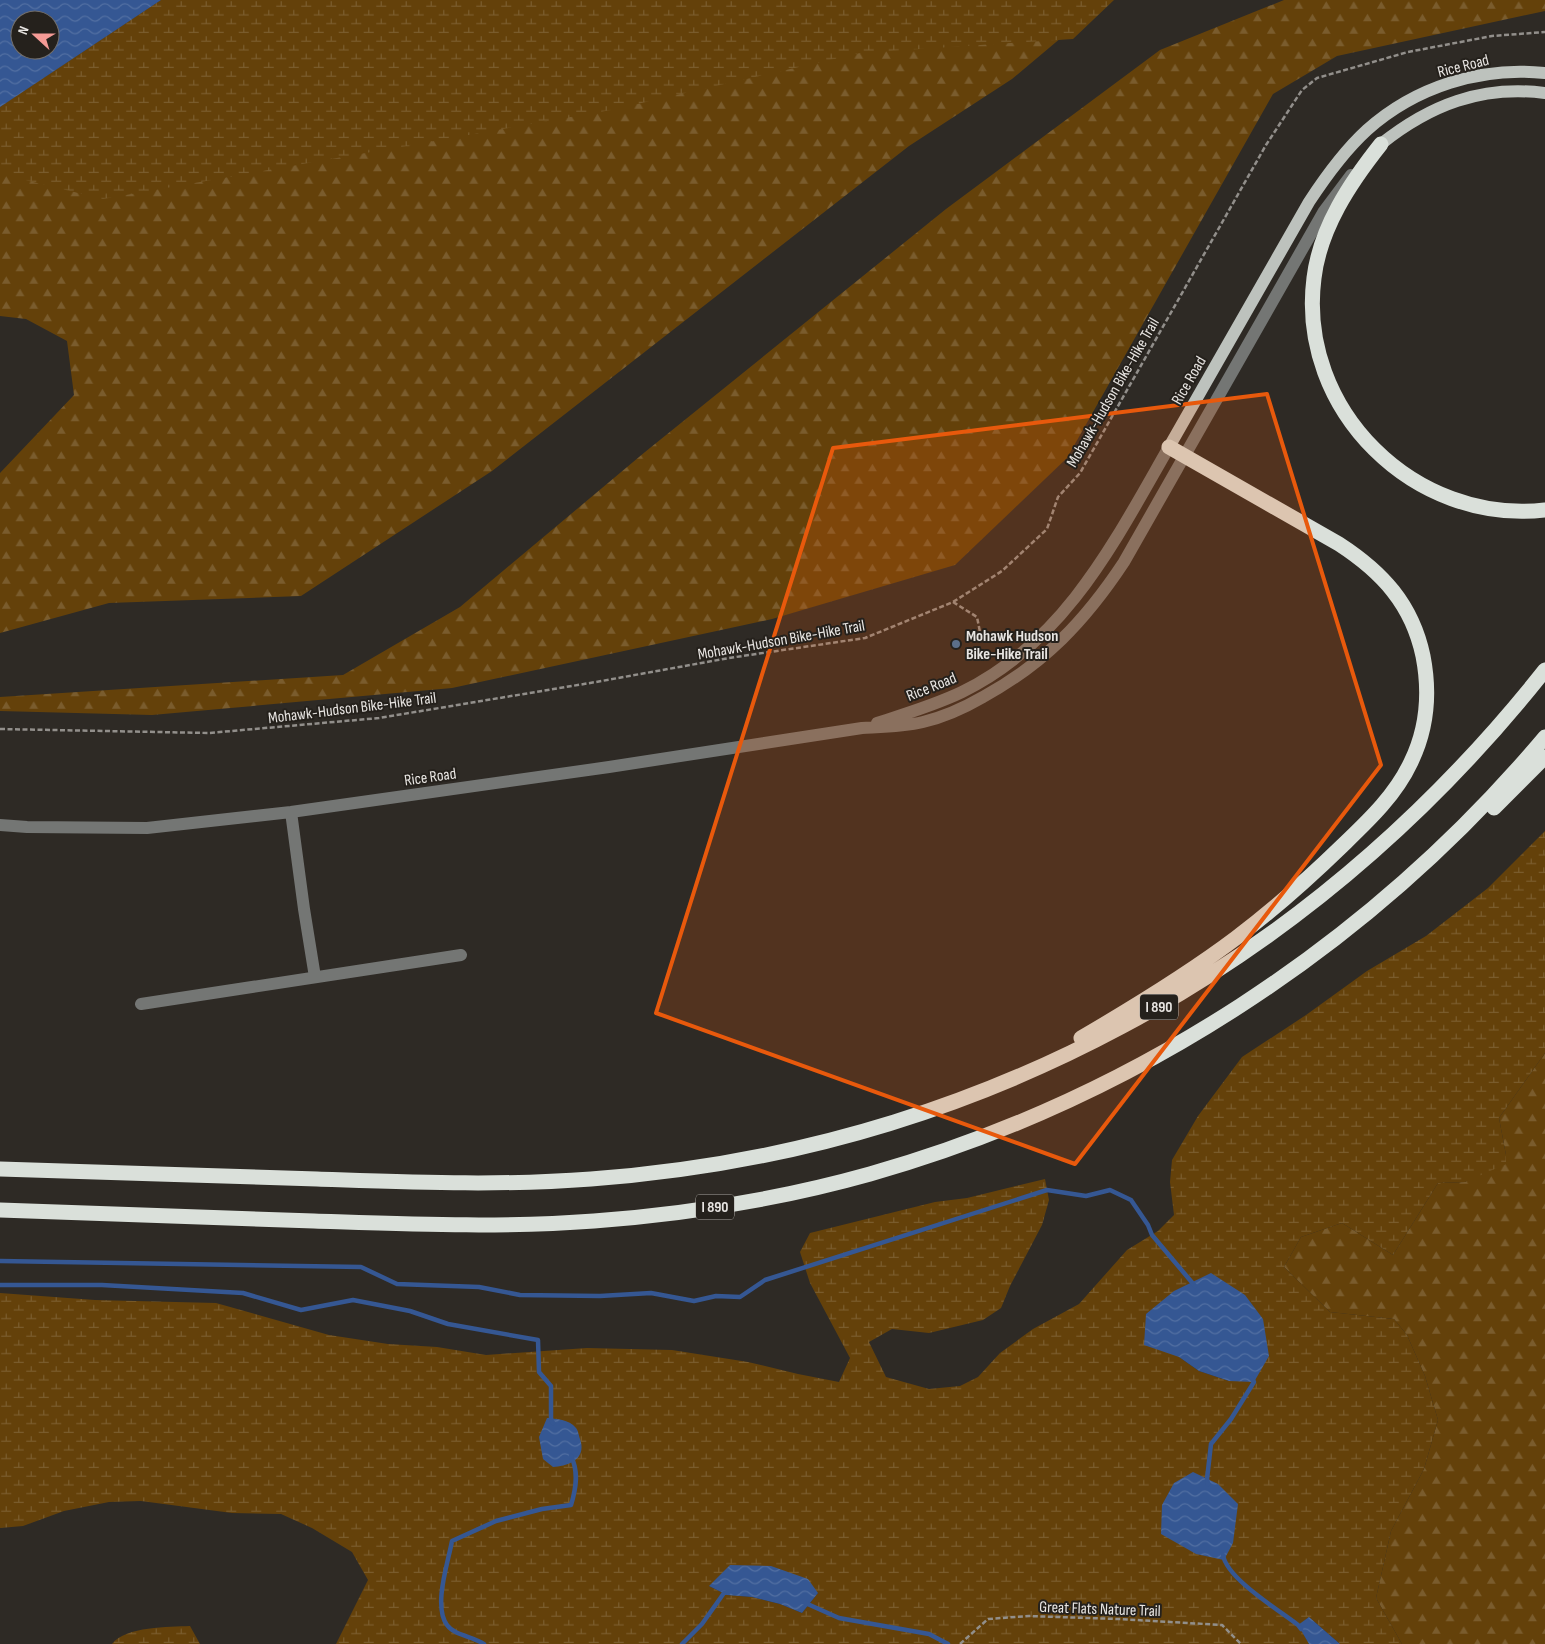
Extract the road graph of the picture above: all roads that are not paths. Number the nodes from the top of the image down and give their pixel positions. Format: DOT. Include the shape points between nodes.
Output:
graph roads {
  1 [pos="1545,73"];
  2 [pos="1545,93"];
  3 [pos="1381,144"];
  4 [pos="1169,447"];
  5 [pos="1185,456"];
  6 [pos="1545,510"];
  7 [pos="1545,670"];
  8 [pos="862,728"];
  9 [pos="1545,737"];
  10 [pos="1545,757"];
  11 [pos="291,812"];
  12 [pos="0,824"];
  13 [pos="1391,893"];
  14 [pos="461,954"];
  15 [pos="315,977"];
  16 [pos="141,1004"];
  17 [pos="1012,1079"];
  18 [pos="0,1169"];
  19 [pos="0,1210"];
  1 -- 4 [label="main road, Rice Road" via="1503,72 1445,84 1404,104 1368,130 1347,151 1309,202"];
  2 -- 3 [label="main road, Rice Road" via="1504,92 1450,102 1410,122"];
  3 -- 5 [label="street, Rice Road" via="1360,164 1324,211"];
  3 -- 6 [label="highway" via="1348,189 1319,254 1314,278 1314,329 1327,378 1351,423 1365,440 1401,473 1420,485 1465,503 1488,508"];
  4 -- 5 [label="highway"];
  4 -- 8 [label="street, Rice Road" via="1091,579 1031,645 1008,664 963,692"];
  5 -- 8 [label="street, Rice Road" via="1106,590 1065,638 1042,658 994,691 947,715 904,726"];
  5 -- 17 [label="highway" via="1339,544 1377,572 1392,589 1414,628 1426,672 1425,719 1419,742 1400,782 1385,803 1266,915 1166,986"];
  7 -- 17 [label="highway, I 890" via="1425,805 1296,916 1158,1008"];
  8 -- 11 [label="street, Rice Road"];
  9 -- 13 [label="highway, I 890" via="1454,835"];
  10 -- 13 [label="highway" via="1463,837"];
  11 -- 12 [label="street, Rice Road" via="148,828"];
  11 -- 15 [label="street"];
  13 -- 19 [label="highway, I 890" via="1298,966 1237,1008 1118,1077 978,1138 871,1174 816,1187 694,1210 536,1224 421,1224"];
  14 -- 15 [label="street"];
  15 -- 16 [label="street"];
  17 -- 18 [label="highway, I 890" via="860,1132 750,1159 642,1175 476,1183"];
}
